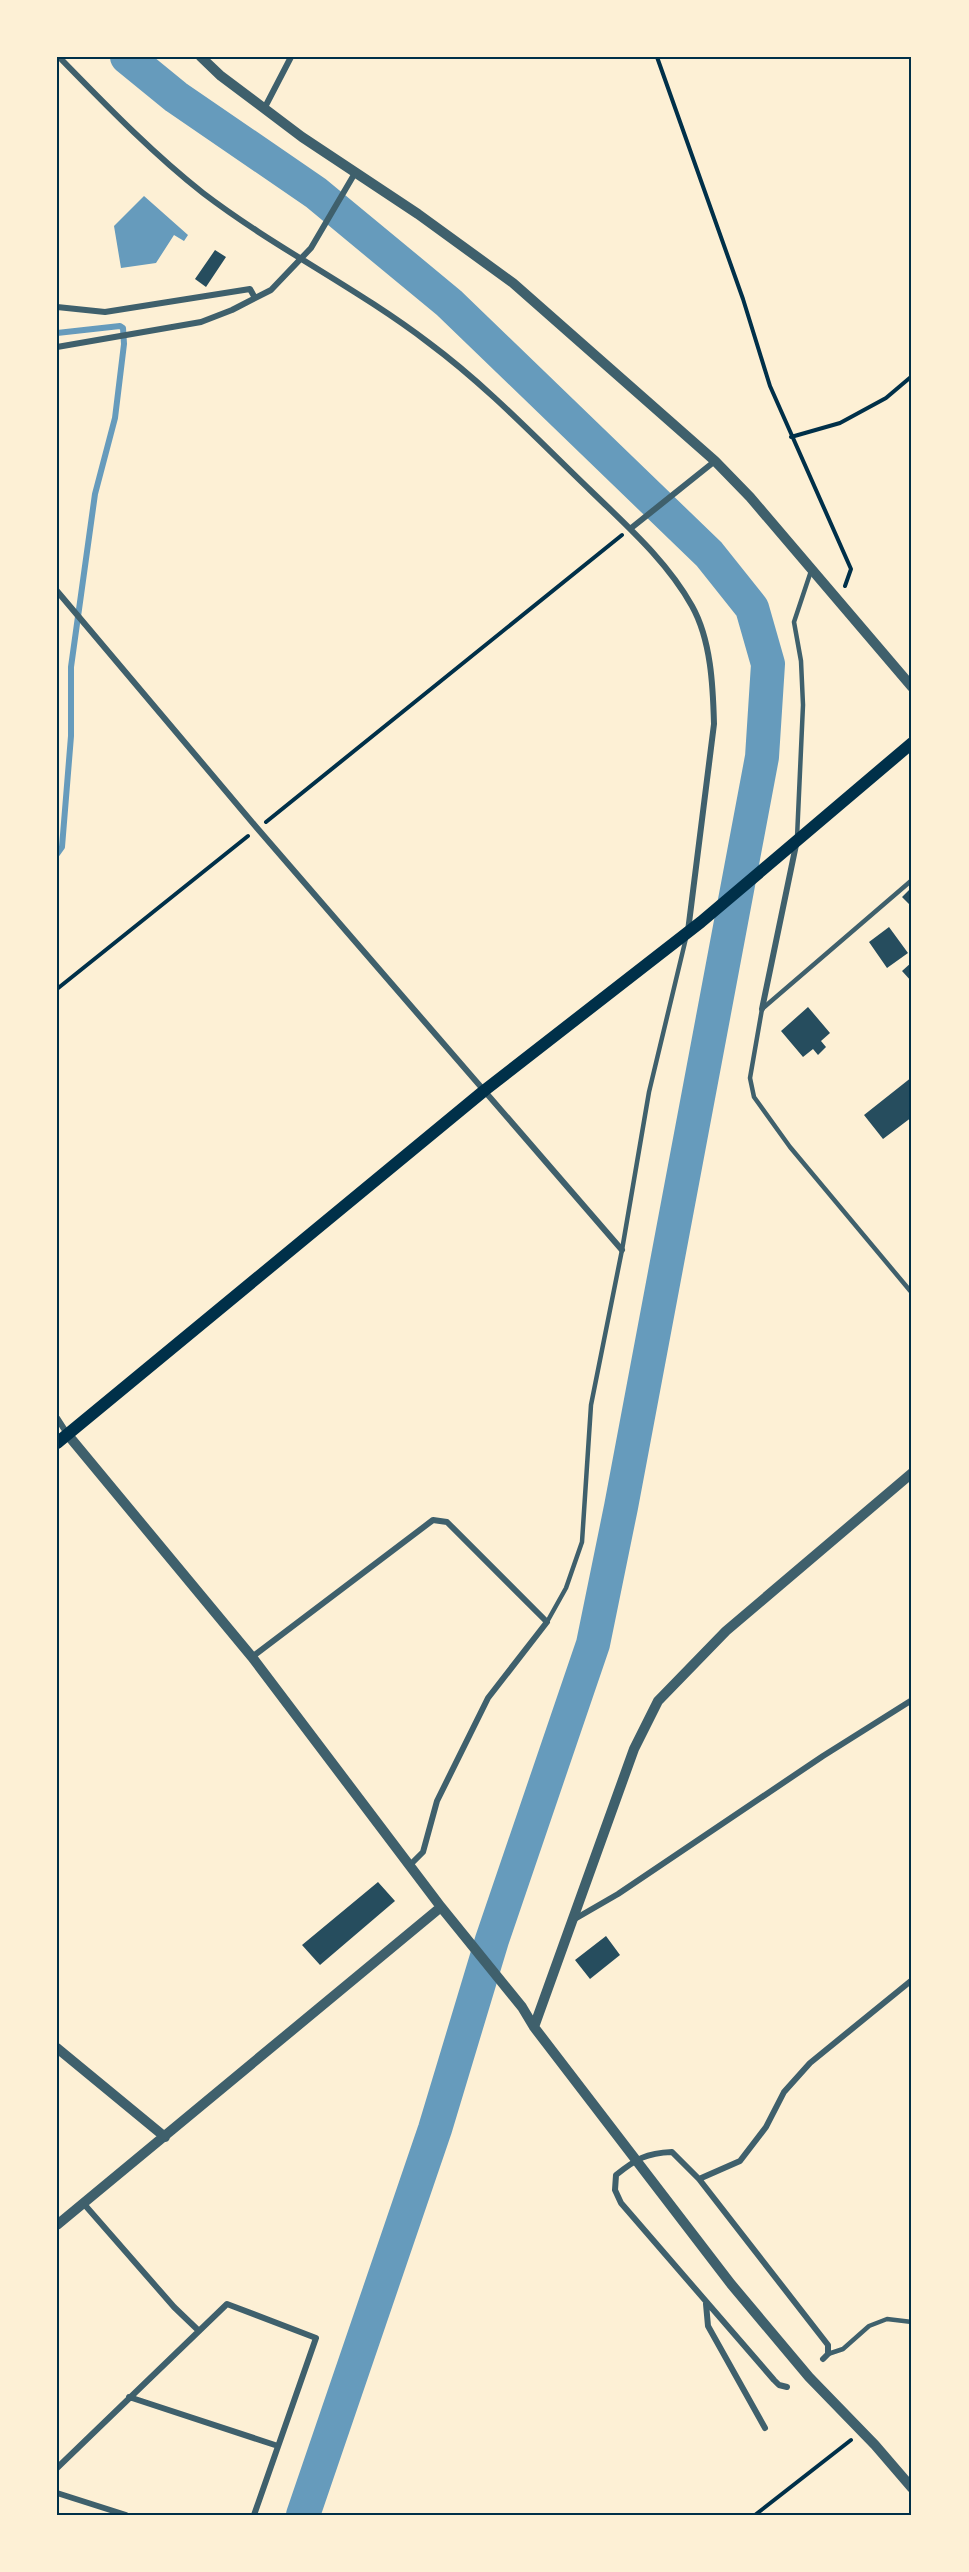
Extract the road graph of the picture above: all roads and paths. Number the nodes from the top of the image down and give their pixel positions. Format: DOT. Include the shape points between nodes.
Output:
graph roads {
  1 [pos="59,57"];
  2 [pos="201,57"];
  3 [pos="291,57"];
  4 [pos="657,57"];
  5 [pos="264,110"];
  6 [pos="355,173"];
  7 [pos="303,259"];
  8 [pos="255,298"];
  9 [pos="57,307"];
  10 [pos="57,347"];
  11 [pos="912,376"];
  12 [pos="791,437"];
  13 [pos="715,461"];
  14 [pos="630,529"];
  15 [pos="811,570"];
  16 [pos="57,591"];
  17 [pos="838,603"];
  18 [pos="912,687"];
  19 [pos="912,743"];
  20 [pos="257,828"];
  21 [pos="797,838"];
  22 [pos="912,880"];
  23 [pos="688,932"];
  24 [pos="57,989"];
  25 [pos="762,1009"];
  26 [pos="485,1090"];
  27 [pos="621,1250"];
  28 [pos="912,1293"];
  29 [pos="57,1418"];
  30 [pos="68,1435"];
  31 [pos="57,1443"];
  32 [pos="912,1473"];
  33 [pos="547,1622"];
  34 [pos="252,1658"];
  35 [pos="912,1700"];
  36 [pos="410,1865"];
  37 [pos="441,1907"];
  38 [pos="573,1921"];
  39 [pos="912,1980"];
  40 [pos="534,2027"];
  41 [pos="57,2048"];
  42 [pos="165,2137"];
  43 [pos="636,2159"];
  44 [pos="699,2179"];
  45 [pos="84,2204"];
  46 [pos="57,2224"];
  47 [pos="706,2303"];
  48 [pos="912,2322"];
  49 [pos="199,2331"];
  50 [pos="825,2357"];
  51 [pos="787,2387"];
  52 [pos="129,2397"];
  53 [pos="765,2428"];
  54 [pos="861,2432"];
  55 [pos="278,2446"];
  56 [pos="57,2468"];
  57 [pos="912,2488"];
  58 [pos="57,2493"];
  59 [pos="126,2515"];
  60 [pos="254,2515"];
  61 [pos="755,2515"];
  1 -- 7 [label="street" via="126,125 203,193"];
  2 -- 5 [label="street"];
  3 -- 5 [label="street"];
  4 -- 12 [label="path"];
  5 -- 6 [label="street"];
  6 -- 7 [label="street"];
  6 -- 13 [label="street" via="513,283"];
  7 -- 8 [label="street" via="271,290"];
  7 -- 14 [label="street" via="430,343 515,417"];
  8 -- 9 [label="street" via="250,289 105,312"];
  8 -- 10 [label="street" via="201,322"];
  11 -- 12 [label="path" via="886,398 840,423"];
  12 -- 17 [label="path" via="851,569"];
  13 -- 14 [label="street"];
  13 -- 15 [label="street"];
  14 -- 20 [label="path"];
  14 -- 23 [label="street" via="675,579 693,607 707,652 714,724"];
  15 -- 17 [label="street"];
  15 -- 21 [label="lane" via="794,622 803,705"];
  16 -- 20 [label="street"];
  17 -- 18 [label="street"];
  19 -- 21 [label="main road"];
  20 -- 24 [label="path"];
  20 -- 26 [label="street"];
  21 -- 23 [label="main road"];
  21 -- 25 [label="street"];
  22 -- 25 [label="lane"];
  23 -- 26 [label="main road"];
  23 -- 27 [label="lane" via="649,1092"];
  25 -- 28 [label="lane" via="750,1077 754,1097 790,1147"];
  26 -- 27 [label="street"];
  26 -- 30 [label="main road"];
  27 -- 33 [label="lane" via="591,1405 582,1542 566,1588"];
  29 -- 30 [label="street"];
  30 -- 31 [label="main road"];
  30 -- 34 [label="street"];
  32 -- 38 [label="street" via="726,1631 658,1701 634,1749"];
  33 -- 34 [label="street" via="447,1522 433,1520"];
  33 -- 36 [label="street" via="488,1698 437,1801 423,1852"];
  34 -- 36 [label="street"];
  35 -- 38 [label="street"];
  36 -- 37 [label="street"];
  37 -- 40 [label="street"];
  37 -- 42 [label="street"];
  38 -- 40 [label="street"];
  39 -- 44 [label="street" via="810,2063 784,2092 766,2127 740,2161"];
  40 -- 43 [label="street"];
  41 -- 42 [label="street"];
  42 -- 45 [label="street"];
  43 -- 44 [label="street" via="672,2152"];
  43 -- 47 [label="street" via="616,2175 615,2190 621,2203"];
  43 -- 54 [label="street" via="731,2284 808,2377"];
  44 -- 50 [label="street" via="828,2345"];
  45 -- 46 [label="street"];
  45 -- 49 [label="street"];
  47 -- 51 [label="street" via="774,2380"];
  47 -- 53 [label="street" via="708,2326"];
  48 -- 50 [label="lane" via="887,2319 869,2326 843,2349"];
  49 -- 52 [label="street"];
  49 -- 55 [label="street" via="227,2304 316,2338"];
  52 -- 55 [label="street"];
  52 -- 56 [label="street"];
  54 -- 57 [label="street"];
  54 -- 61 [label="path"];
  55 -- 60 [label="street"];
  58 -- 59 [label="street"];
}
